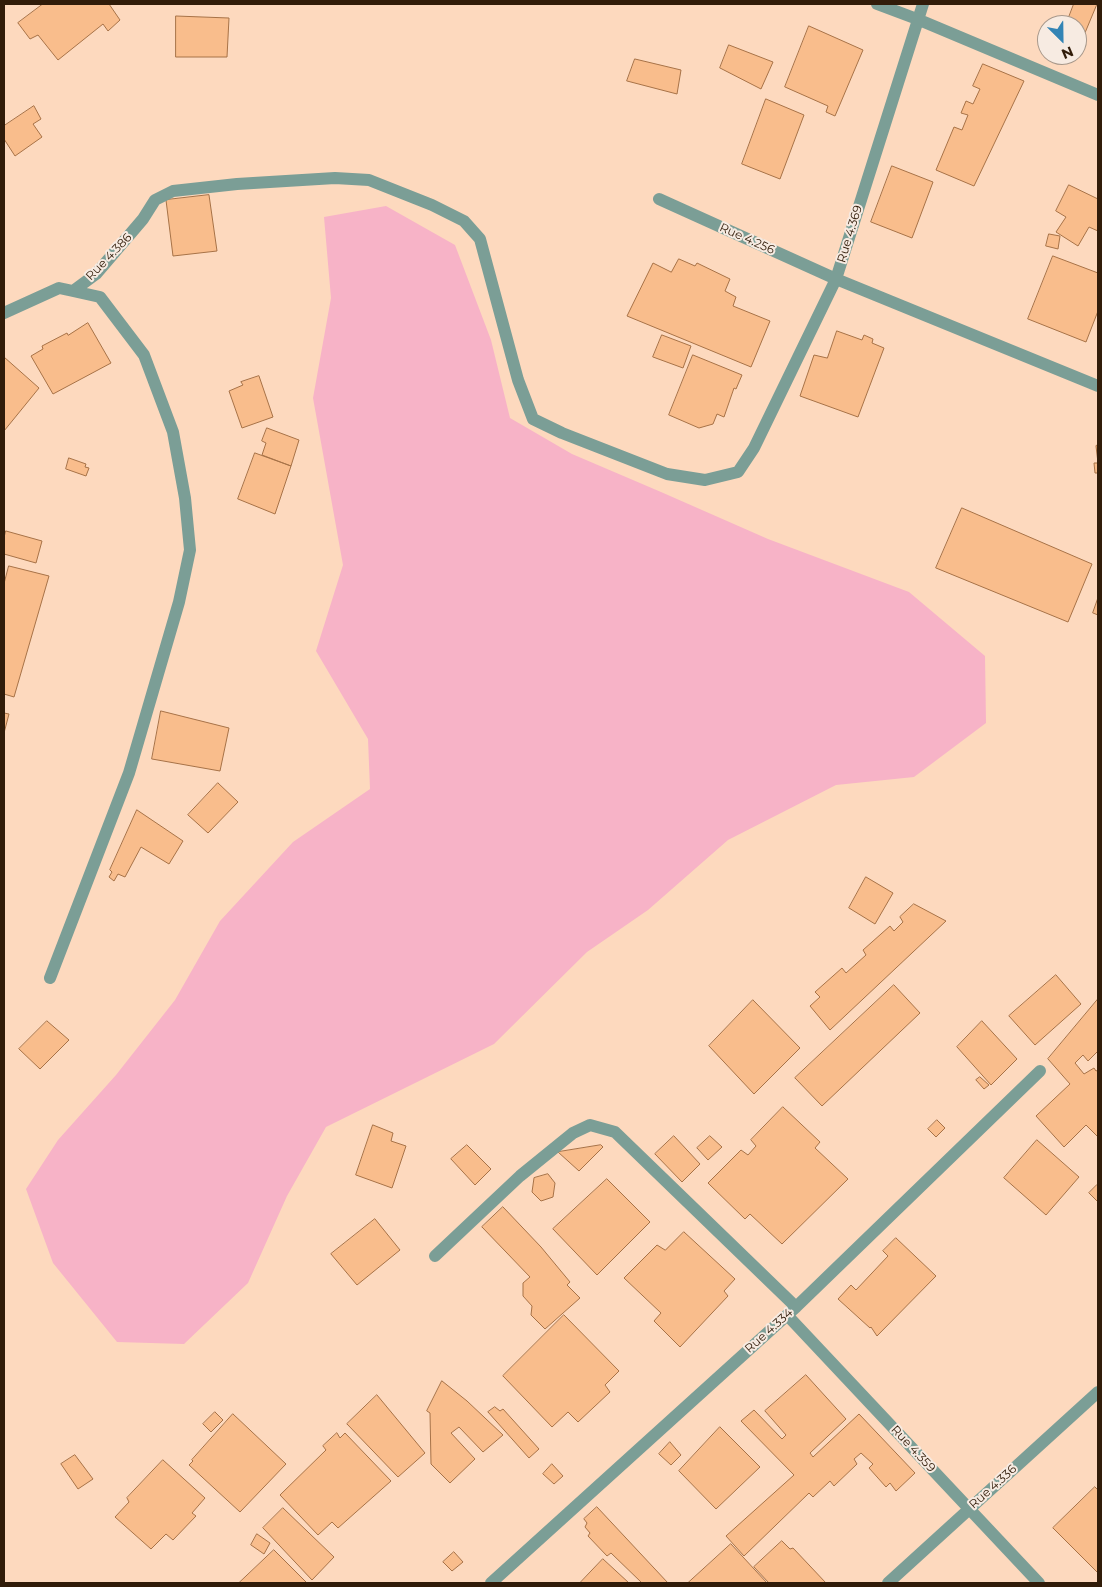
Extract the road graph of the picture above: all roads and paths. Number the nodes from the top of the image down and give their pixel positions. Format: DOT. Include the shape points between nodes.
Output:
graph roads {
  1 [pos="877,4"];
  2 [pos="923,4"];
  3 [pos="917,19"];
  4 [pos="1098,95"];
  5 [pos="659,199"];
  6 [pos="836,279"];
  7 [pos="73,291"];
  8 [pos="4,313"];
  9 [pos="1098,386"];
  10 [pos="50,978"];
  11 [pos="1040,1071"];
  12 [pos="435,1256"];
  13 [pos="792,1311"];
  14 [pos="1098,1392"];
  15 [pos="970,1509"];
  16 [pos="491,1583"];
  17 [pos="888,1583"];
  18 [pos="1039,1583"];
  1 -- 3 [label="street"];
  2 -- 3 [label="street, Rue 4.369"];
  3 -- 4 [label="street"];
  3 -- 6 [label="street, Rue 4.369"];
  5 -- 6 [label="street, Rue 4.256"];
  6 -- 7 [label="street, Rue 4.386" via="754,448 738,472 705,480 667,474 533,419 518,380 480,239 464,221 369,180 335,178 173,191 155,200 107,262"];
  6 -- 9 [label="street, Rue 4.369"];
  7 -- 8 [label="street" via="59,288"];
  7 -- 10 [label="street" via="100,297 144,355 173,432 190,550 180,602 129,773"];
  11 -- 13 [label="street, Rue 4.334"];
  12 -- 13 [label="street, Rue 4.359" via="520,1176 573,1133 590,1125 615,1132"];
  13 -- 15 [label="street, Rue 4.359"];
  13 -- 16 [label="street, Rue 4.334"];
  14 -- 15 [label="street, Rue 4.336"];
  15 -- 17 [label="street, Rue 4.336"];
  15 -- 18 [label="street, Rue 4.359"];
}
